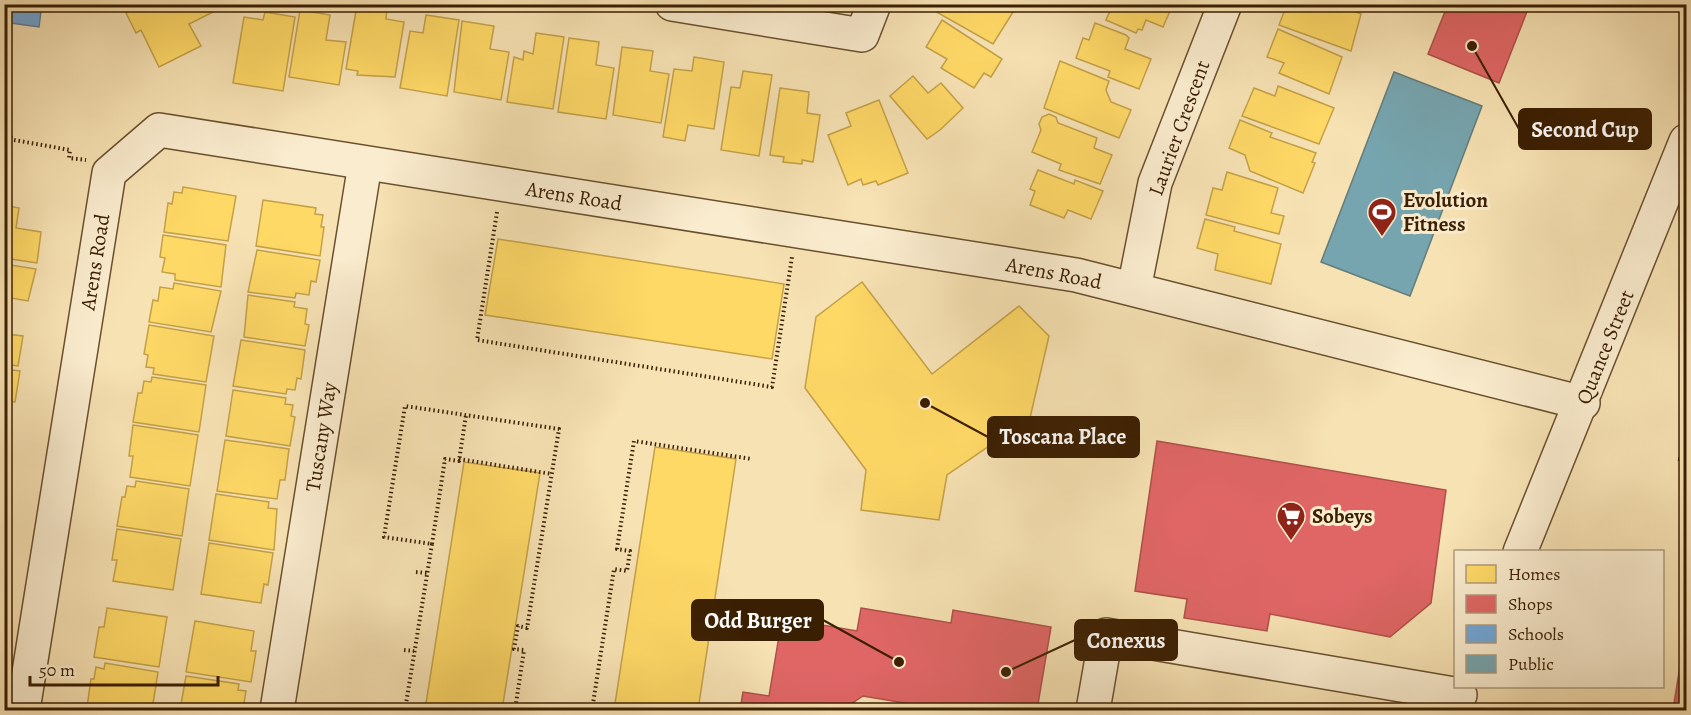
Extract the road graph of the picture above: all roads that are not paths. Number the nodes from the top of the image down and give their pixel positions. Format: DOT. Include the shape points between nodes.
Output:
graph roads {
  1 [pos="672,4"];
  2 [pos="874,4"];
  3 [pos="1225,4"];
  4 [pos="1686,141"];
  5 [pos="365,164"];
  6 [pos="1134,289"];
  7 [pos="1582,403"];
  8 [pos="1521,550"];
  9 [pos="1459,697"];
  10 [pos="23,711"];
  11 [pos="277,711"];
  12 [pos="1093,711"];
  1 -- 2 [label="street" via="862,35"];
  3 -- 6 [label="street, Laurier Crescent" via="1155,183"];
  4 -- 7 [label="street, Quance Street"];
  5 -- 6 [label="street, Arens Road" via="1076,275"];
  5 -- 10 [label="street, Arens Road" via="159,130 109,173"];
  5 -- 11 [label="street, Tuscany Way"];
  6 -- 7 [label="street, Arens Road"];
  7 -- 8 [label="street, Quance Street"];
  9 -- 12 [label="street" via="1106,635"];
}
